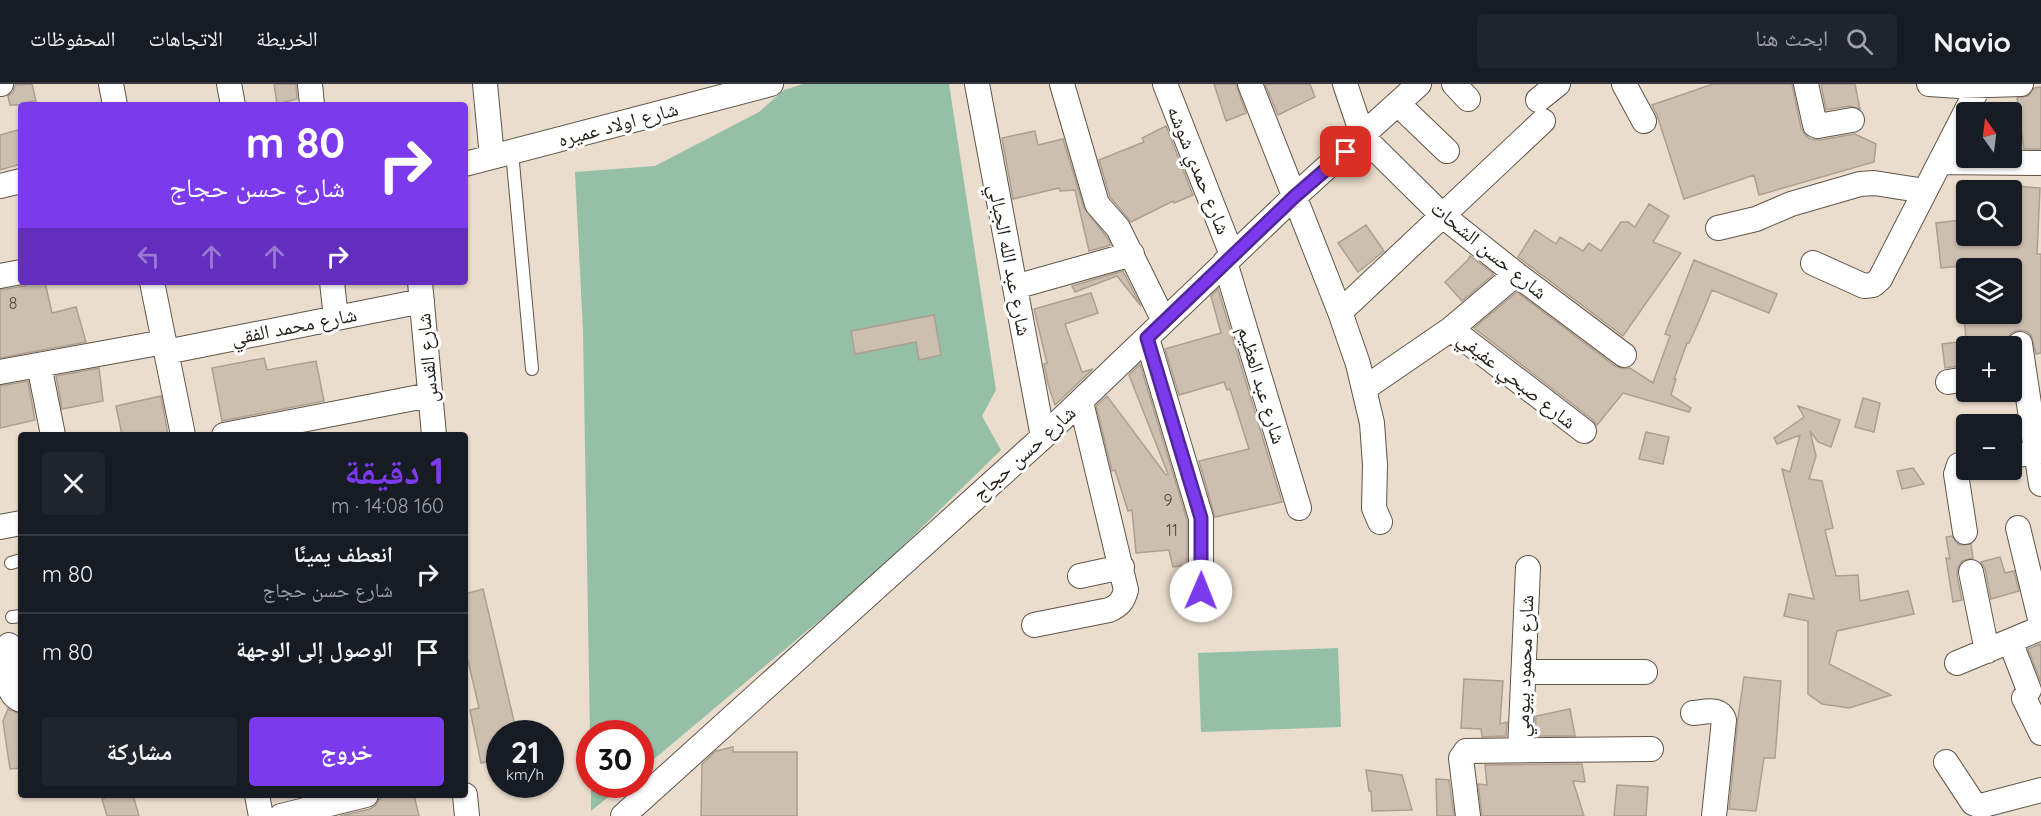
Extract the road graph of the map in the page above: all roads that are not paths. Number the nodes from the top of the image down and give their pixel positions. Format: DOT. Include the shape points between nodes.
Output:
graph roads {
  1 [pos="111,84"];
  2 [pos="229,84"];
  3 [pos="310,84"];
  4 [pos="485,84"];
  5 [pos="771,84"];
  6 [pos="977,84"];
  7 [pos="1062,84"];
  8 [pos="1165,84"];
  9 [pos="1250,84"];
  10 [pos="1345,84"];
  11 [pos="1419,84"];
  12 [pos="1558,84"];
  13 [pos="1625,84"];
  14 [pos="1806,84"];
  15 [pos="1929,84"];
  16 [pos="2021,84"];
  17 [pos="1979,86"];
  18 [pos="694,94"];
  19 [pos="114,102"];
  20 [pos="232,102"];
  21 [pos="312,102"];
  22 [pos="1398,104"];
  23 [pos="1852,120"];
  24 [pos="1644,121"];
  25 [pos="1363,137"];
  26 [pos="1447,151"];
  27 [pos="502,154"];
  28 [pos="1941,162"];
  29 [pos="468,163"];
  30 [pos="2041,164"];
  31 [pos="18,183"];
  32 [pos="0,186"];
  33 [pos="1925,191"];
  34 [pos="1294,197"];
  35 [pos="1443,216"];
  36 [pos="1718,228"];
  37 [pos="1132,254"];
  38 [pos="1229,259"];
  39 [pos="1813,263"];
  40 [pos="18,273"];
  41 [pos="1516,274"];
  42 [pos="0,276"];
  43 [pos="153,285"];
  44 [pos="332,285"];
  45 [pos="1015,287"];
  46 [pos="421,292"];
  47 [pos="1340,312"];
  48 [pos="336,318"];
  49 [pos="1155,329"];
  50 [pos="1451,329"];
  51 [pos="165,347"];
  52 [pos="1624,355"];
  53 [pos="39,365"];
  54 [pos="532,369"];
  55 [pos="0,372"];
  56 [pos="1365,388"];
  57 [pos="2022,389"];
  58 [pos="430,395"];
  59 [pos="1081,402"];
  60 [pos="1584,431"];
  61 [pos="52,432"];
  62 [pos="182,432"];
  63 [pos="239,432"];
  64 [pos="434,432"];
  65 [pos="1043,437"];
  66 [pos="2036,452"];
  67 [pos="2022,454"];
  68 [pos="1957,480"];
  69 [pos="2041,484"];
  70 [pos="1299,508"];
  71 [pos="1380,522"];
  72 [pos="18,524"];
  73 [pos="0,527"];
  74 [pos="2018,528"];
  75 [pos="1965,532"];
  76 [pos="1122,567"];
  77 [pos="1528,568"];
  78 [pos="1971,572"];
  79 [pos="1080,576"];
  80 [pos="1201,591"];
  81 [pos="2041,622"];
  82 [pos="1034,625"];
  83 [pos="2041,628"];
  84 [pos="2010,641"];
  85 [pos="9,645"];
  86 [pos="1987,651"];
  87 [pos="1957,663"];
  88 [pos="1524,672"];
  89 [pos="1645,672"];
  90 [pos="4,673"];
  91 [pos="18,699"];
  92 [pos="1693,713"];
  93 [pos="2041,733"];
  94 [pos="1651,749"];
  95 [pos="1520,750"];
  96 [pos="1946,762"];
  97 [pos="2041,790"];
  98 [pos="258,798"];
  99 [pos="354,798"];
  100 [pos="465,798"];
  101 [pos="261,816"];
  102 [pos="281,816"];
  103 [pos="467,816"];
  104 [pos="623,816"];
  105 [pos="1468,816"];
  106 [pos="1714,816"];
  1 -- 19 [label="street"];
  2 -- 20 [label="street"];
  3 -- 21 [label="street"];
  4 -- 27 [label="street"];
  5 -- 18 [label="street, شارع اولاد عميره"];
  6 -- 45 [label="street, شارع عبد الله الجبالي"];
  7 -- 37 [label="street" via="1097,204 1118,228"];
  8 -- 38 [label="street, شارع حمدي شوشه"];
  9 -- 34 [label="street"];
  10 -- 25 [label="street"];
  11 -- 22 [label="street, شارع حسن حجاج"];
  12 -- 35 [label="street" via="1540,111"];
  13 -- 24 [label="street"];
  14 -- 23 [label="street" via="1815,124"];
  15 -- 17 [label="street"];
  16 -- 17 [label="street"];
  17 -- 28 [label="street"];
  18 -- 27 [label="street, شارع اولاد عميره"];
  22 -- 25 [label="street, شارع حسن حجاج"];
  22 -- 26 [label="street"];
  25 -- 34 [label="street, شارع حسن حجاج"];
  25 -- 35 [label="street, شارع حسن الشحات"];
  27 -- 29 [label="street, شارع اولاد عميره"];
  27 -- 54 [label="lane"];
  28 -- 30 [label="street"];
  28 -- 33 [label="street"];
  31 -- 32 [label="street"];
  33 -- 36 [label="street" via="1881,183 1860,184"];
  33 -- 39 [label="street" via="1877,283 1864,286"];
  34 -- 38 [label="street, شارع حسن حجاج"];
  34 -- 47 [label="street"];
  35 -- 41 [label="street, شارع حسن الشحات"];
  35 -- 47 [label="street"];
  37 -- 45 [label="street"];
  37 -- 49 [label="street"];
  38 -- 49 [label="street, شارع حسن حجاج"];
  38 -- 70 [label="street, شارع عبد العظيم"];
  40 -- 42 [label="street"];
  41 -- 50 [label="street"];
  41 -- 52 [label="street, شارع حسن الشحات"];
  43 -- 51 [label="street"];
  44 -- 48 [label="street"];
  45 -- 65 [label="street, شارع عبد الله الجبالي"];
  46 -- 48 [label="street, شارع محمد الفقي"];
  46 -- 58 [label="street, شارع القدس"];
  47 -- 56 [label="street"];
  48 -- 51 [label="street, شارع محمد الفقي"];
  49 -- 59 [label="street, شارع حسن حجاج"];
  49 -- 80 [label="street" via="1201,518"];
  50 -- 56 [label="street"];
  50 -- 60 [label="street, شارع صبحي عفيفي"];
  51 -- 53 [label="street, شارع محمد الفقي"];
  51 -- 62 [label="street"];
  53 -- 55 [label="street, شارع محمد الفقي"];
  53 -- 61 [label="street"];
  56 -- 71 [label="street" via="1372,423 1374,508"];
  57 -- 66 [label="street"];
  58 -- 63 [label="street"];
  58 -- 64 [label="street, شارع القدس"];
  59 -- 65 [label="street, شارع حسن حجاج"];
  59 -- 76 [label="street"];
  65 -- 104 [label="street, شارع حسن حجاج"];
  66 -- 67 [label="street"];
  66 -- 69 [label="street"];
  68 -- 75 [label="street"];
  72 -- 73 [label="street"];
  74 -- 81 [label="street"];
  76 -- 79 [label="street"];
  76 -- 82 [label="street" via="1126,590 1118,606"];
  77 -- 88 [label="street, شارع محمود بيومي"];
  78 -- 86 [label="street"];
  83 -- 84 [label="street"];
  84 -- 86 [label="street"];
  84 -- 93 [label="street"];
  85 -- 90 [label="street"];
  86 -- 87 [label="street"];
  88 -- 89 [label="street"];
  88 -- 95 [label="street, شارع محمود بيومي"];
  90 -- 91 [label="street"];
  92 -- 106 [label="street" via="1718,712 1724,720"];
  94 -- 95 [label="street"];
  95 -- 105 [label="street, شارع محمود بيومي" via="1470,750 1463,754"];
  96 -- 97 [label="street" via="1973,803 1980,806"];
  98 -- 101 [label="street"];
  99 -- 102 [label="street"];
  100 -- 103 [label="street"];
}
